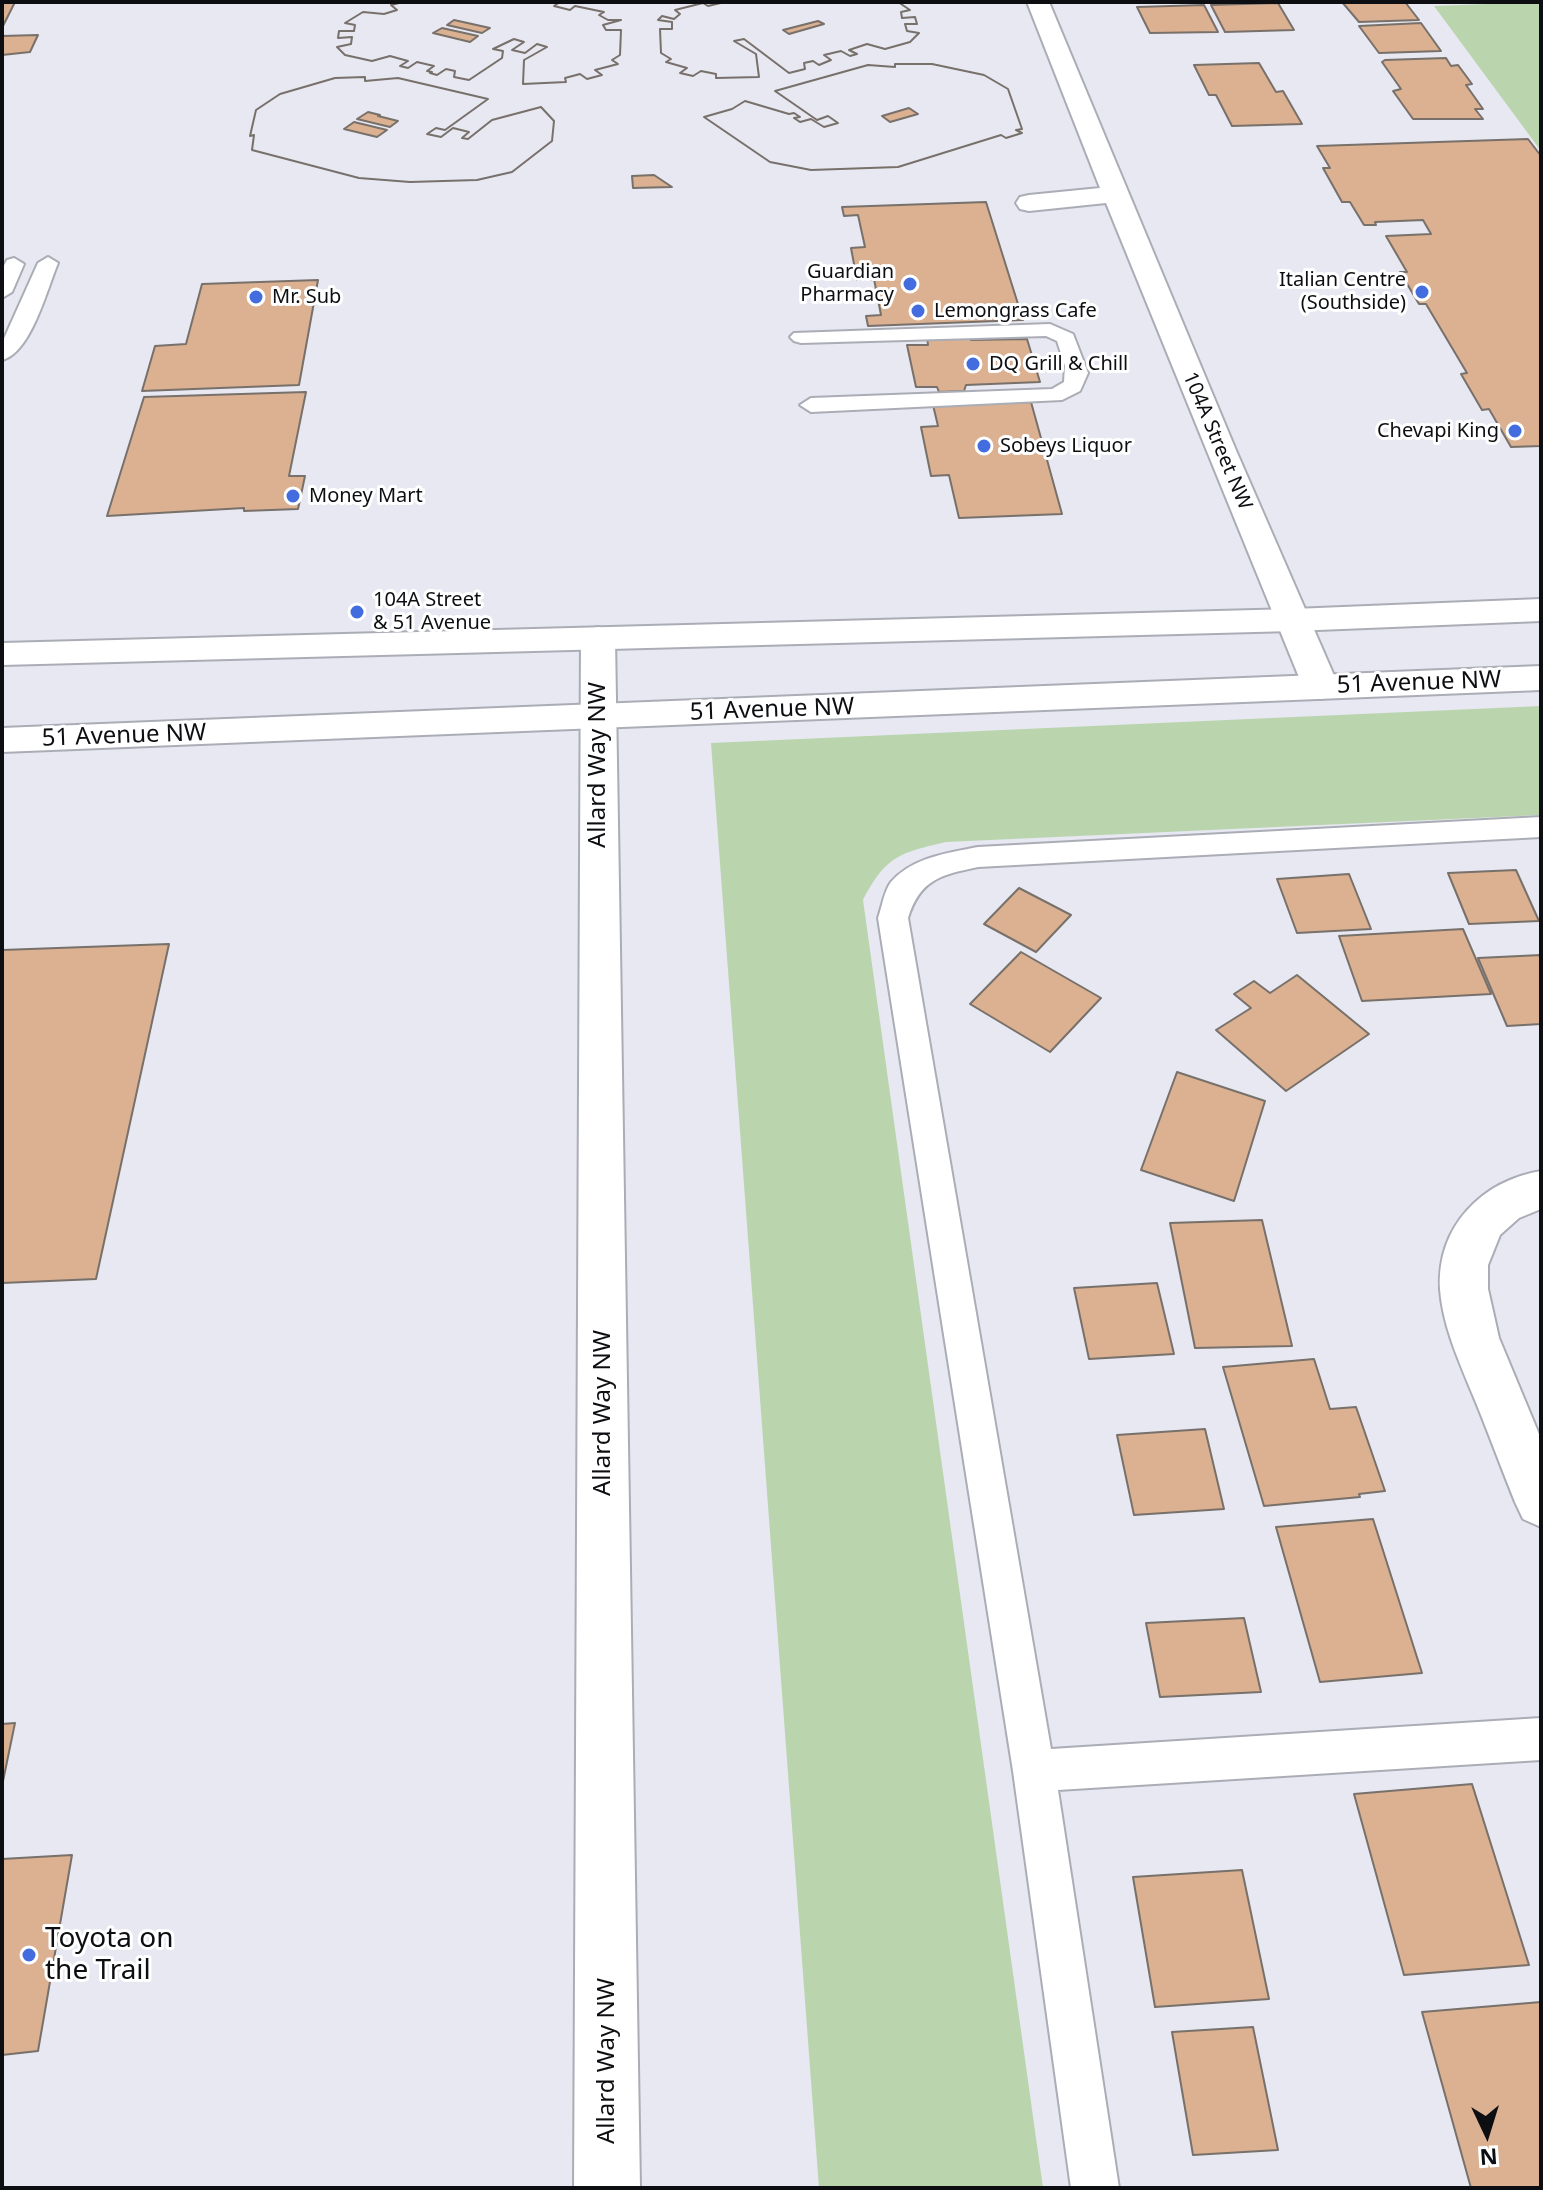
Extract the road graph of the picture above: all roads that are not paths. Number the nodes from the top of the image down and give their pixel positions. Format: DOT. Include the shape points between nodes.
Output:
graph roads {
  1 [pos="1038,2"];
  2 [pos="1115,194"];
  3 [pos="1029,203"];
  4 [pos="48,263"];
  5 [pos="14,264"];
  6 [pos="2,292"];
  7 [pos="801,337"];
  8 [pos="2,354"];
  9 [pos="811,405"];
  10 [pos="1541,610"];
  11 [pos="1293,620"];
  12 [pos="598,638"];
  13 [pos="2,654"];
  14 [pos="1541,678"];
  15 [pos="1321,687"];
  16 [pos="598,717"];
  17 [pos="2,740"];
  18 [pos="1541,827"];
  19 [pos="1541,1190"];
  20 [pos="1541,1502"];
  21 [pos="1541,1739"];
  22 [pos="1034,1771"];
  23 [pos="607,2188"];
  24 [pos="1095,2188"];
  1 -- 2 [label="street, 104A Street NW"];
  2 -- 3 [label="street"];
  2 -- 11 [label="street, 104A Street NW"];
  4 -- 8 [label="lane" via="14,344"];
  5 -- 6 [label="lane"];
  7 -- 9 [label="lane" via="1050,330 1066,338 1077,377 1070,391 1054,395"];
  10 -- 11 [label="street"];
  11 -- 12 [label="street"];
  11 -- 15 [label="street, 104A Street NW"];
  12 -- 13 [label="street"];
  12 -- 16 [label="street, Allard Way NW"];
  14 -- 15 [label="street, 51 Avenue NW"];
  15 -- 16 [label="street, 51 Avenue NW"];
  16 -- 17 [label="street, 51 Avenue NW"];
  16 -- 23 [label="street, Allard Way NW"];
  18 -- 22 [label="lane" via="978,857 932,867 902,889 893,918"];
  19 -- 20 [label="street" via="1497,1206 1478,1228 1465,1257 1464,1291 1473,1335"];
  21 -- 22 [label="lane"];
  22 -- 24 [label="lane"];
}
